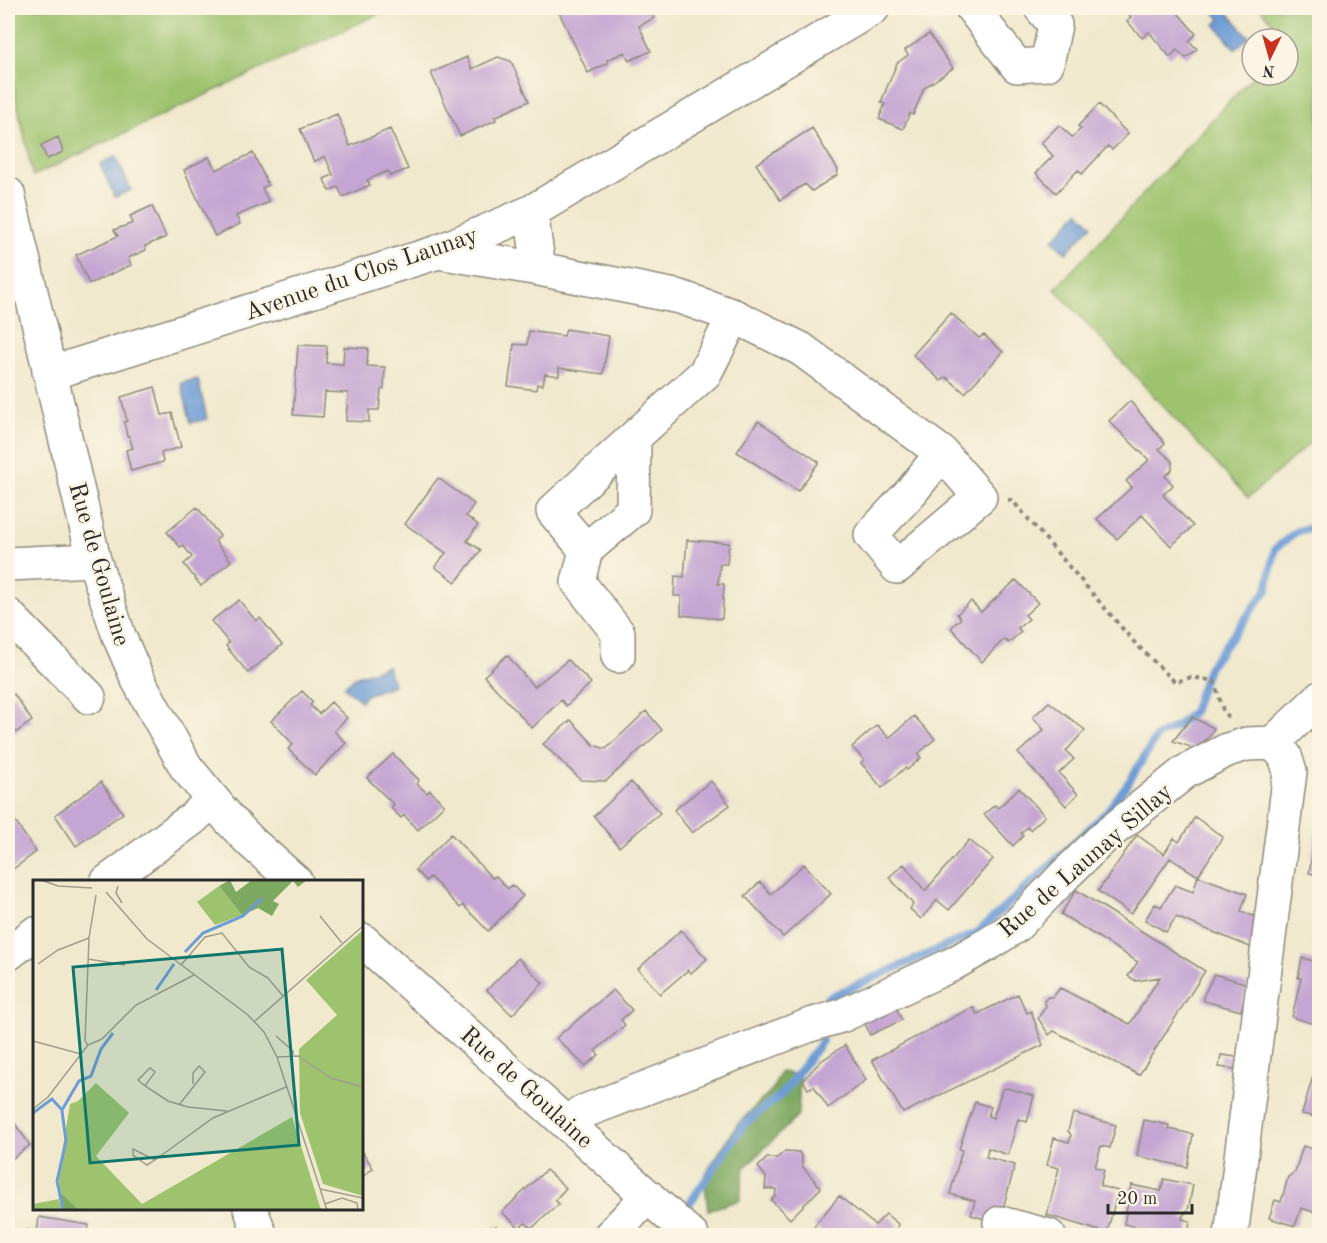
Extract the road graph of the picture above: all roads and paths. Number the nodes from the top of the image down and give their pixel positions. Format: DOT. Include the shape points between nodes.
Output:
graph roads {
  1 [pos="873,8"];
  2 [pos="972,8"];
  3 [pos="1041,8"];
  4 [pos="8,194"];
  5 [pos="531,212"];
  6 [pos="438,252"];
  7 [pos="539,269"];
  8 [pos="734,316"];
  9 [pos="50,372"];
  10 [pos="634,439"];
  11 [pos="942,453"];
  12 [pos="980,497"];
  13 [pos="586,550"];
  14 [pos="94,561"];
  15 [pos="8,564"];
  16 [pos="8,615"];
  17 [pos="618,656"];
  18 [pos="90,697"];
  19 [pos="1320,698"];
  20 [pos="1260,744"];
  21 [pos="213,800"];
  22 [pos="110,880"];
  23 [pos="294,880"];
  24 [pos="363,941"];
  25 [pos="569,1124"];
  26 [pos="648,1196"];
  27 [pos="250,1210"];
  28 [pos="1000,1223"];
  29 [pos="261,1236"];
  30 [pos="610,1236"];
  31 [pos="692,1236"];
  32 [pos="1049,1236"];
  33 [pos="1231,1236"];
  1 -- 5 [label="street, Avenue du Clos Launay"];
  2 -- 3 [label="street" via="1017,66 1047,64 1055,25"];
  4 -- 9 [label="street, Rue de Goulaine"];
  5 -- 6 [label="street, Avenue du Clos Launay"];
  5 -- 7 [label="street"];
  6 -- 7 [label="street"];
  6 -- 9 [label="street, Avenue du Clos Launay"];
  7 -- 8 [label="street" via="680,297"];
  8 -- 10 [label="street" via="705,373"];
  8 -- 11 [label="street" via="801,349"];
  9 -- 14 [label="street, Rue de Goulaine"];
  10 -- 13 [label="street" via="633,510"];
  10 -- 13 [label="street" via="553,511"];
  11 -- 12 [label="street"];
  11 -- 12 [label="street" via="871,535 897,567"];
  12 -- 20 [label="path" via="1012,500 1134,642 1175,682 1192,676 1214,681 1223,710"];
  13 -- 17 [label="street" via="578,582 618,633"];
  14 -- 15 [label="street"];
  14 -- 21 [label="street, Rue de Goulaine" via="110,614 138,680 186,767"];
  16 -- 18 [label="street"];
  19 -- 20 [label="street"];
  20 -- 25 [label="street, Rue de Launay Sillay" via="1227,750 1185,772 1103,838 1016,926 951,965 842,1016 580,1113"];
  20 -- 33 [label="street" via="1285,756 1290,772"];
  21 -- 22 [label="street"];
  21 -- 23 [label="street, Rue de Goulaine" via="251,842"];
  24 -- 25 [label="street, Rue de Goulaine"];
  25 -- 26 [label="street, Rue de Goulaine"];
  26 -- 30 [label="street"];
  26 -- 31 [label="street, Rue de Goulaine"];
  27 -- 29 [label="street"];
  28 -- 32 [label="street"];
}
